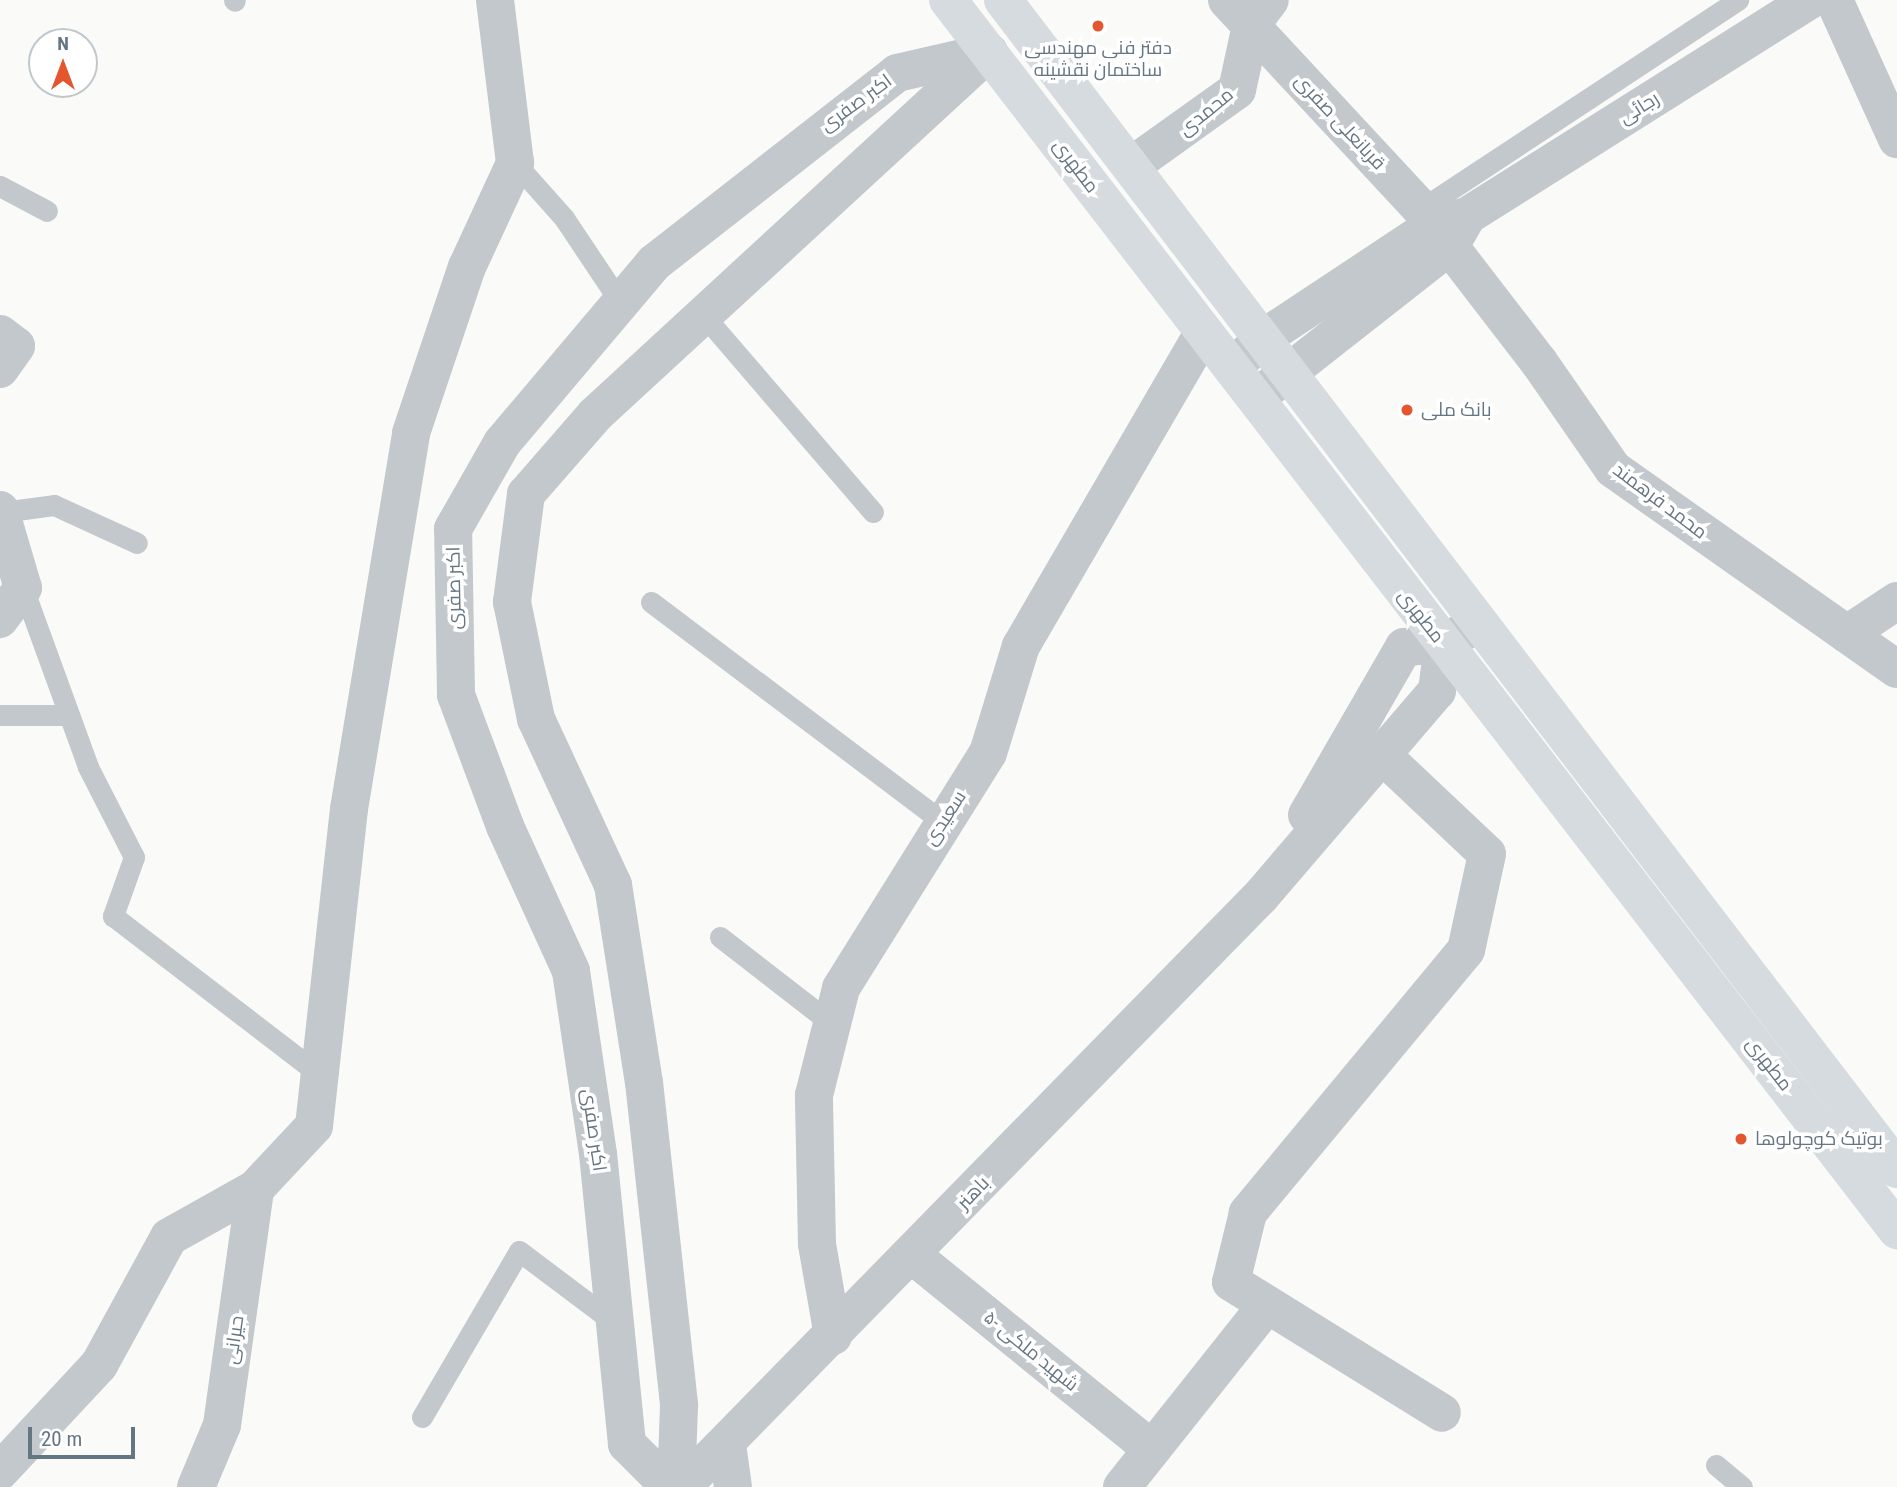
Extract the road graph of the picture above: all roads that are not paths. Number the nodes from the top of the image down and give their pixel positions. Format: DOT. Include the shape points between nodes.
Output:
graph roads {
  1 [pos="495,0"];
  2 [pos="948,0"];
  3 [pos="1738,0"];
  4 [pos="1808,2"];
  5 [pos="1250,8"];
  6 [pos="1013,13"];
  7 [pos="989,52"];
  8 [pos="1897,139"];
  9 [pos="515,163"];
  10 [pos="1131,166"];
  11 [pos="0,186"];
  12 [pos="47,211"];
  13 [pos="1443,224"];
  14 [pos="620,302"];
  15 [pos="706,318"];
  16 [pos="1203,333"];
  17 [pos="0,334"];
  18 [pos="1265,337"];
  19 [pos="0,369"];
  20 [pos="1231,369"];
  21 [pos="1290,370"];
  22 [pos="1254,400"];
  23 [pos="1,511"];
  24 [pos="873,512"];
  25 [pos="137,543"];
  26 [pos="23,588"];
  27 [pos="1897,601"];
  28 [pos="651,602"];
  29 [pos="0,619"];
  30 [pos="1479,623"];
  31 [pos="1847,634"];
  32 [pos="1443,644"];
  33 [pos="1897,669"];
  34 [pos="0,715"];
  35 [pos="69,715"];
  36 [pos="1382,755"];
  37 [pos="943,822"];
  38 [pos="1261,895"];
  39 [pos="720,937"];
  40 [pos="832,1024"];
  41 [pos="320,1075"];
  42 [pos="1897,1169"];
  43 [pos="255,1189"];
  44 [pos="1897,1230"];
  45 [pos="912,1255"];
  46 [pos="1267,1305"];
  47 [pos="615,1323"];
  48 [pos="833,1336"];
  49 [pos="1442,1413"];
  50 [pos="422,1417"];
  51 [pos="726,1444"];
  52 [pos="1150,1448"];
  53 [pos="1716,1465"];
  54 [pos="0,1471"];
  55 [pos="196,1487"];
  56 [pos="670,1487"];
  57 [pos="676,1487"];
  58 [pos="682,1487"];
  59 [pos="733,1487"];
  60 [pos="1122,1487"];
  61 [pos="1742,1487"];
  1 -- 9 [label="street"];
  2 -- 7 [label="main road, مطهری"];
  3 -- 13 [label="lane"];
  4 -- 8 [label="street"];
  4 -- 13 [label="street, رجائی"];
  5 -- 10 [label="street, محمدی" via="1237,90"];
  5 -- 13 [label="street, قربانعلی صفری"];
  6 -- 7 [label="main road"];
  6 -- 10 [label="main road, مطهری"];
  7 -- 14 [label="street, اکبر صفری" via="897,73 665,255"];
  7 -- 15 [label="street"];
  7 -- 16 [label="main road, مطهری"];
  9 -- 14 [label="lane" via="564,218"];
  9 -- 41 [label="street" via="467,267 411,433 349,809"];
  10 -- 18 [label="main road, مطهری"];
  11 -- 12 [label="lane"];
  13 -- 18 [label="street"];
  13 -- 21 [label="street"];
  13 -- 31 [label="street, محمد فرهمند" via="1613,470"];
  14 -- 47 [label="street, اکبر صفری" via="502,443 453,529 456,695 505,826 571,971 598,1154"];
  15 -- 24 [label="lane"];
  15 -- 57 [label="street" via="596,415 526,495 512,602 536,719 613,885 644,1082 677,1393"];
  16 -- 20 [label="main road, مطهری"];
  16 -- 37 [label="street, سعیدی" via="1021,646 988,753"];
  17 -- 19 [label="street" via="16,346"];
  18 -- 20 [label="street"];
  18 -- 21 [label="main road, مطهری"];
  20 -- 22 [label="main road, مطهری"];
  21 -- 22 [label="street"];
  21 -- 30 [label="main road, مطهری"];
  22 -- 32 [label="main road, مطهری"];
  23 -- 25 [label="lane" via="54,505"];
  23 -- 26 [label="street"];
  26 -- 29 [label="street"];
  26 -- 35 [label="lane"];
  27 -- 31 [label="street"];
  28 -- 37 [label="lane"];
  30 -- 32 [label="street"];
  30 -- 42 [label="main road, مطهری"];
  31 -- 33 [label="street, محمد فرهمند"];
  32 -- 36 [label="street" via="1437,691"];
  32 -- 38 [label="street" via="1404,647"];
  32 -- 44 [label="main road, مطهری"];
  34 -- 35 [label="lane"];
  35 -- 41 [label="lane" via="88,767 134,857 113,916"];
  36 -- 38 [label="street"];
  36 -- 46 [label="street" via="1487,854 1466,950 1248,1213 1231,1282"];
  37 -- 40 [label="street, سعیدی" via="841,988"];
  38 -- 45 [label="street, باهنر"];
  39 -- 40 [label="lane"];
  40 -- 48 [label="street, سعیدی" via="814,1096 817,1244"];
  41 -- 43 [label="street" via="314,1126"];
  43 -- 54 [label="street" via="169,1237 99,1365"];
  43 -- 55 [label="street, حیرانی" via="222,1425"];
  45 -- 48 [label="street, باهنر"];
  45 -- 52 [label="street, ۵- شهید ملکی"];
  46 -- 49 [label="street"];
  46 -- 52 [label="street"];
  47 -- 50 [label="lane" via="519,1251"];
  47 -- 56 [label="street, اکبر صفری" via="627,1444"];
  48 -- 51 [label="street, باهنر"];
  51 -- 58 [label="street, باهنر"];
  51 -- 59 [label="street"];
  52 -- 60 [label="street"];
  53 -- 61 [label="lane"];
}
